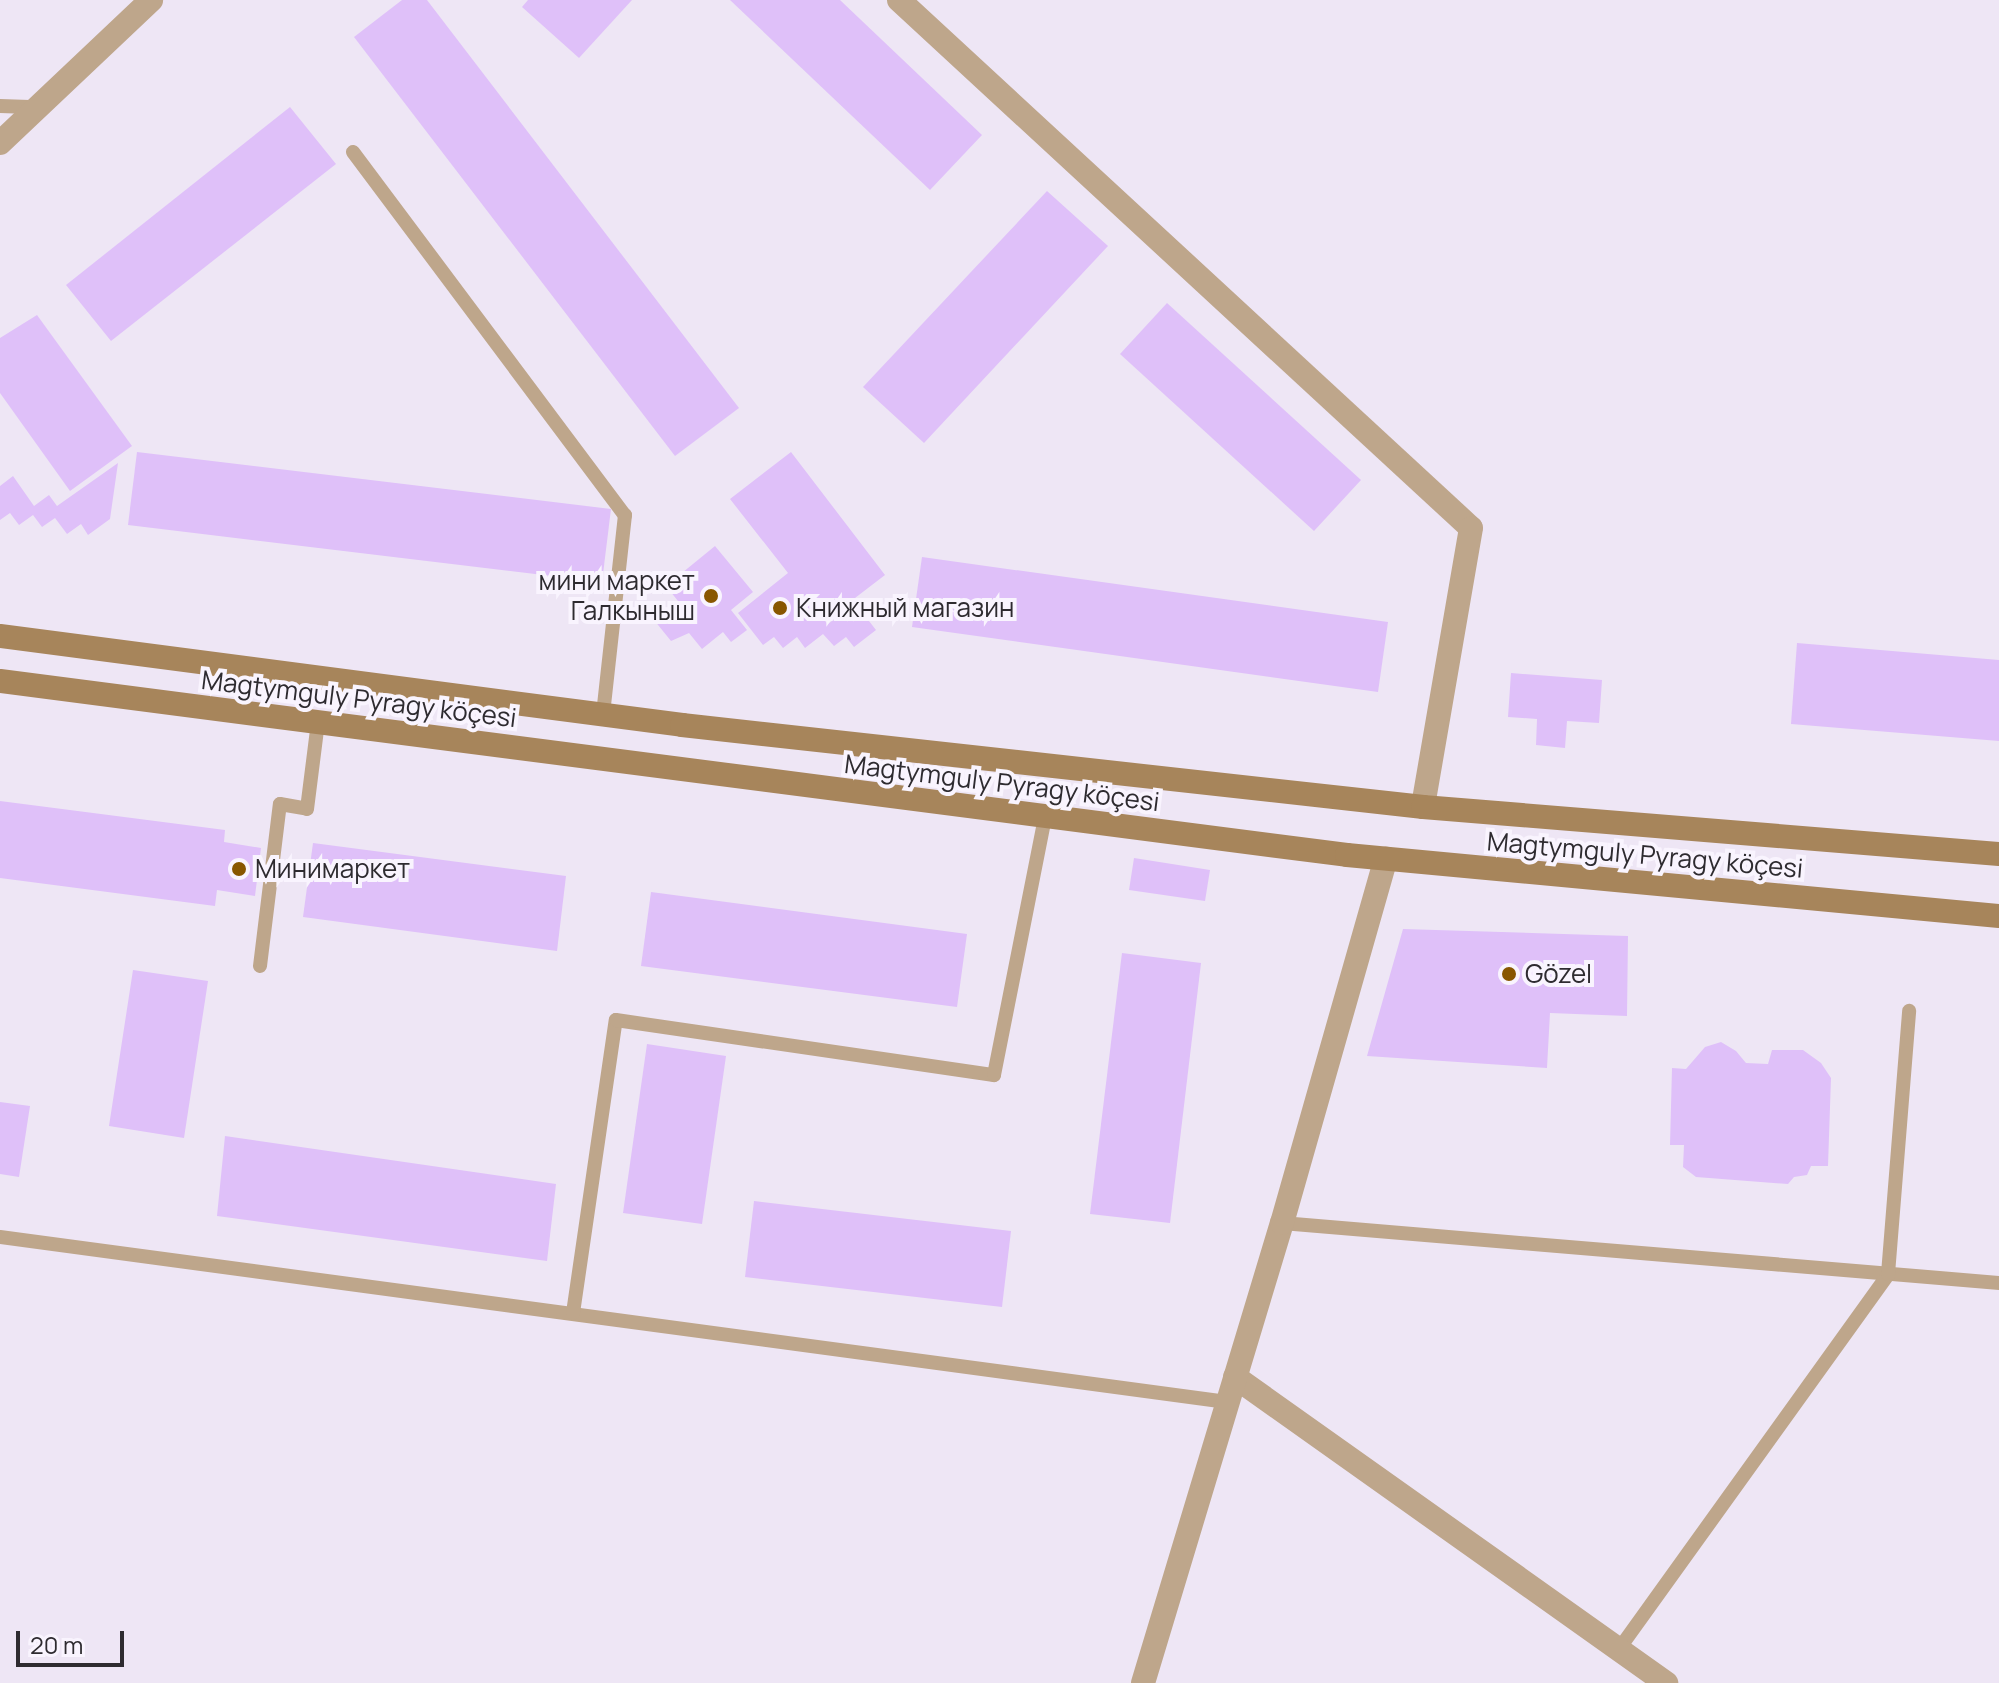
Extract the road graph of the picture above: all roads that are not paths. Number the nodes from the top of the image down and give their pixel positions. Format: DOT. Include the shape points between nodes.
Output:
graph roads {
  1 [pos="151,0"];
  2 [pos="899,0"];
  3 [pos="0,106"];
  4 [pos="38,107"];
  5 [pos="0,143"];
  6 [pos="353,152"];
  7 [pos="0,636"];
  8 [pos="0,681"];
  9 [pos="603,715"];
  10 [pos="318,722"];
  11 [pos="1423,807"];
  12 [pos="1045,817"];
  13 [pos="1999,854"];
  14 [pos="1386,859"];
  15 [pos="1999,916"];
  16 [pos="260,966"];
  17 [pos="1909,1011"];
  18 [pos="1282,1223"];
  19 [pos="0,1237"];
  20 [pos="1888,1274"];
  21 [pos="1999,1283"];
  22 [pos="573,1313"];
  23 [pos="1235,1377"];
  24 [pos="1227,1402"];
  25 [pos="1619,1649"];
  26 [pos="1143,1683"];
  27 [pos="1666,1683"];
  1 -- 4 [label="street"];
  2 -- 11 [label="street" via="1471,528"];
  3 -- 4 [label="lane"];
  4 -- 5 [label="street"];
  6 -- 9 [label="lane" via="625,515"];
  7 -- 9 [label="main road, Magtymguly Pyragy köçesi"];
  8 -- 10 [label="main road, Magtymguly Pyragy köçesi"];
  9 -- 11 [label="main road, Magtymguly Pyragy köçesi"];
  10 -- 12 [label="main road, Magtymguly Pyragy köçesi"];
  10 -- 16 [label="lane" via="307,809 280,804"];
  11 -- 13 [label="main road, Magtymguly Pyragy köçesi"];
  12 -- 14 [label="main road, Magtymguly Pyragy köçesi"];
  12 -- 22 [label="lane" via="994,1075 616,1020"];
  14 -- 15 [label="main road, Magtymguly Pyragy köçesi"];
  14 -- 18 [label="street"];
  17 -- 20 [label="lane"];
  18 -- 20 [label="lane"];
  18 -- 23 [label="street"];
  19 -- 22 [label="lane"];
  20 -- 21 [label="lane"];
  20 -- 25 [label="lane"];
  22 -- 24 [label="lane"];
  23 -- 24 [label="street"];
  23 -- 25 [label="street"];
  24 -- 26 [label="street"];
  25 -- 27 [label="street"];
}
